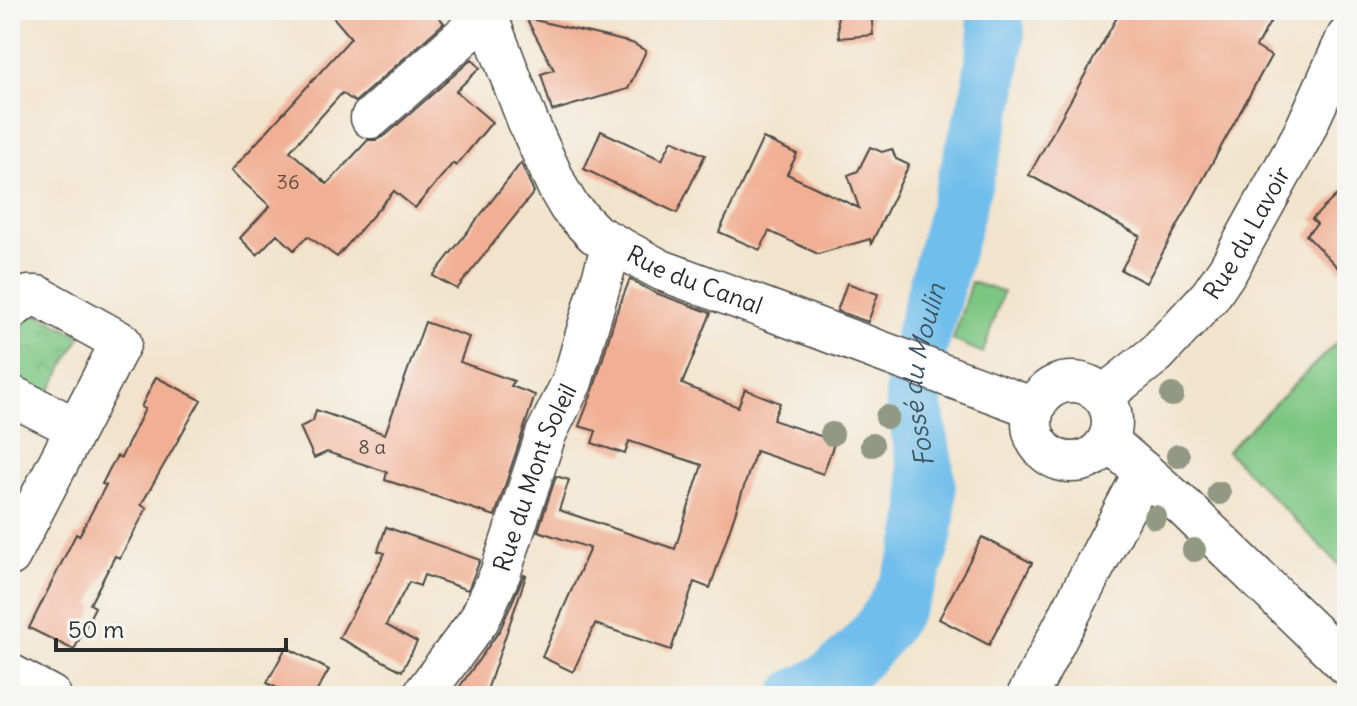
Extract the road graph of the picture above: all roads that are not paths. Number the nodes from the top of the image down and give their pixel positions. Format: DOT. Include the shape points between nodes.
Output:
graph roads {
  1 [pos="486,13"];
  2 [pos="1347,37"];
  3 [pos="371,118"];
  4 [pos="612,244"];
  5 [pos="10,310"];
  6 [pos="10,395"];
  7 [pos="1103,396"];
  8 [pos="1034,408"];
  9 [pos="76,428"];
  10 [pos="1108,441"];
  11 [pos="1144,472"];
  12 [pos="10,556"];
  13 [pos="1347,665"];
  14 [pos="10,674"];
  15 [pos="51,696"];
  16 [pos="422,696"];
  17 [pos="1027,696"];
  1 -- 3 [label="street"];
  1 -- 4 [label="street, Rue du Canal" via="558,188 584,224"];
  2 -- 7 [label="street, Rue du Lavoir" via="1303,134 1210,296 1156,354"];
  4 -- 8 [label="street, Rue du Canal" via="661,270"];
  4 -- 16 [label="street, Rue du Mont Soleil" via="572,382 546,434 500,574 479,620"];
  5 -- 9 [label="street" via="29,296 38,296 121,342"];
  6 -- 9 [label="street"];
  7 -- 8 [label="street" via="1090,385 1057,384"];
  7 -- 10 [label="street" via="1111,410"];
  8 -- 10 [label="street" via="1037,442 1048,455 1081,462"];
  9 -- 12 [label="street"];
  10 -- 11 [label="street"];
  11 -- 13 [label="street"];
  11 -- 17 [label="street"];
  14 -- 15 [label="street"];
}
